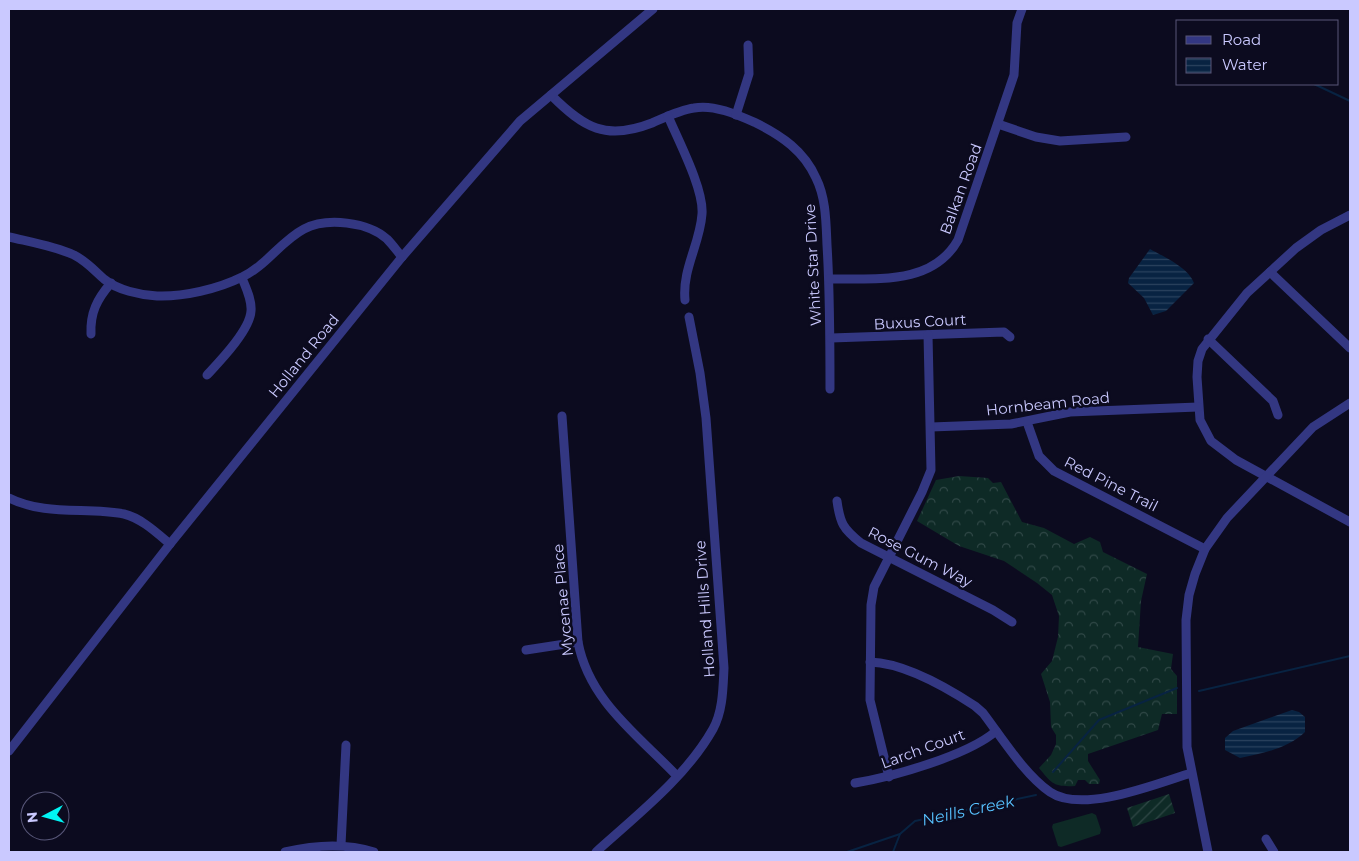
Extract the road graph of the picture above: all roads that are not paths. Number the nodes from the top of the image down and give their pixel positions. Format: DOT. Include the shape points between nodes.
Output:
graph roads {
  1 [pos="652,9"];
  2 [pos="1022,9"];
  3 [pos="748,45"];
  4 [pos="551,96"];
  5 [pos="736,114"];
  6 [pos="668,116"];
  7 [pos="998,124"];
  8 [pos="1126,137"];
  9 [pos="1350,215"];
  10 [pos="9,237"];
  11 [pos="402,257"];
  12 [pos="1270,272"];
  13 [pos="242,278"];
  14 [pos="829,279"];
  15 [pos="111,283"];
  16 [pos="685,300"];
  17 [pos="688,317"];
  18 [pos="91,334"];
  19 [pos="928,335"];
  20 [pos="1010,336"];
  21 [pos="830,338"];
  22 [pos="1208,339"];
  23 [pos="1350,348"];
  24 [pos="207,375"];
  25 [pos="830,388"];
  26 [pos="1350,403"];
  27 [pos="1198,407"];
  28 [pos="1278,415"];
  29 [pos="562,416"];
  30 [pos="1027,422"];
  31 [pos="931,427"];
  32 [pos="1267,475"];
  33 [pos="9,498"];
  34 [pos="837,501"];
  35 [pos="1350,522"];
  36 [pos="170,544"];
  37 [pos="1205,549"];
  38 [pos="889,559"];
  39 [pos="1012,622"];
  40 [pos="578,642"];
  41 [pos="526,650"];
  42 [pos="870,662"];
  43 [pos="996,731"];
  44 [pos="346,745"];
  45 [pos="9,751"];
  46 [pos="1191,773"];
  47 [pos="677,776"];
  48 [pos="889,777"];
  49 [pos="855,783"];
  50 [pos="1266,839"];
  51 [pos="341,846"];
  52 [pos="285,852"];
  53 [pos="374,852"];
  54 [pos="596,852"];
  55 [pos="1208,852"];
  56 [pos="1274,852"];
  1 -- 4 [label="street, Holland Road"];
  2 -- 7 [label="street, Balkan Road" via="1017,23 1014,76"];
  3 -- 5 [label="street" via="748,74"];
  4 -- 6 [label="street, White Star Drive" via="578,119 607,132 636,128"];
  4 -- 11 [label="street, Holland Road" via="520,121"];
  5 -- 6 [label="street, White Star Drive" via="697,107"];
  5 -- 14 [label="street, White Star Drive" via="792,144 816,176 824,202"];
  6 -- 16 [label="street" via="701,200 700,226 685,274"];
  7 -- 8 [label="street" via="1036,138 1060,141"];
  7 -- 14 [label="street, Balkan Road" via="958,240 944,260 920,273 904,277"];
  9 -- 12 [label="street" via="1321,230"];
  10 -- 15 [label="street" via="63,250"];
  11 -- 13 [label="street" via="387,239 372,229 326,223 305,229"];
  11 -- 36 [label="street, Holland Road"];
  12 -- 22 [label="street" via="1246,294"];
  12 -- 23 [label="street"];
  13 -- 15 [label="street" via="188,293 158,296 129,291"];
  13 -- 24 [label="street" via="252,311 247,327"];
  14 -- 21 [label="street, White Star Drive"];
  15 -- 18 [label="street" via="90,318"];
  17 -- 47 [label="street, Holland Hills Drive" via="706,418 724,668 722,701 714,728"];
  19 -- 20 [label="street, Buxus Court" via="1004,332"];
  19 -- 21 [label="street, Buxus Court"];
  19 -- 31 [label="street"];
  21 -- 25 [label="street, White Star Drive"];
  22 -- 27 [label="street" via="1198,361"];
  22 -- 28 [label="street" via="1273,400"];
  26 -- 32 [label="street" via="1313,427"];
  27 -- 30 [label="street, Hornbeam Road" via="1070,412"];
  27 -- 32 [label="street" via="1211,441 1236,460"];
  29 -- 40 [label="street, Mycenae Place"];
  30 -- 31 [label="street, Hornbeam Road"];
  30 -- 37 [label="street, Red Pine Trail" via="1039,456 1054,471"];
  31 -- 38 [label="street" via="932,460 928,479"];
  32 -- 35 [label="street"];
  32 -- 37 [label="street" via="1227,518"];
  33 -- 36 [label="street" via="44,509 126,515 150,527"];
  34 -- 38 [label="street, Rose Gum Way" via="839,521 849,534"];
  36 -- 45 [label="street, Holland Road"];
  37 -- 46 [label="street" via="1189,595 1186,620 1186,740"];
  38 -- 39 [label="street, Rose Gum Way"];
  38 -- 42 [label="street" via="874,588"];
  40 -- 41 [label="street"];
  40 -- 47 [label="street, Mycenae Place" via="582,663 601,697"];
  42 -- 43 [label="street" via="894,665 965,700 983,713"];
  42 -- 48 [label="street" via="872,710"];
  43 -- 46 [label="street" via="1040,784 1051,793 1071,801 1092,801"];
  43 -- 48 [label="street, Larch Court" via="980,742"];
  44 -- 51 [label="street"];
  46 -- 55 [label="street"];
  47 -- 54 [label="street, Holland Hills Drive"];
  48 -- 49 [label="street, Larch Court"];
  50 -- 56 [label="street"];
  51 -- 52 [label="street"];
  51 -- 53 [label="street"];
}
